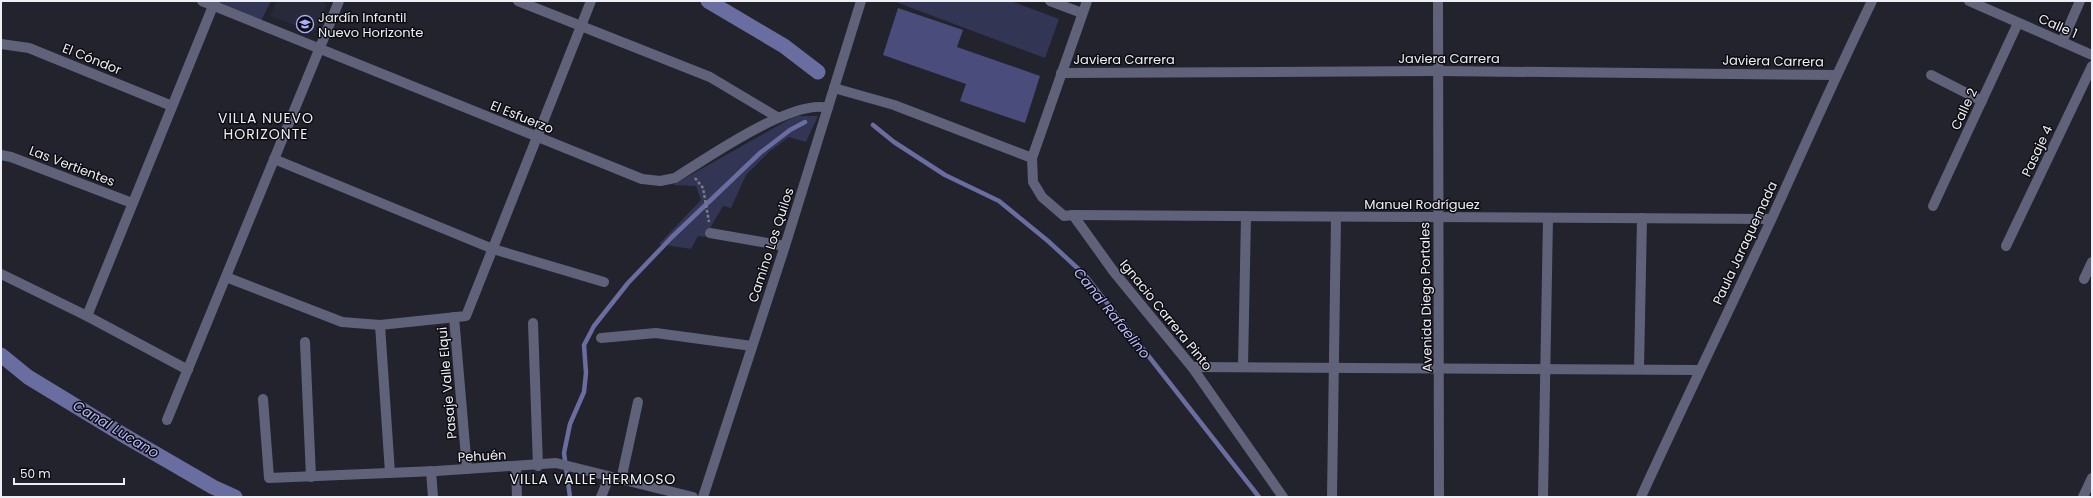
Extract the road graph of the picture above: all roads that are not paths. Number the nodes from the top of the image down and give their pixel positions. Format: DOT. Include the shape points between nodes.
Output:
graph roads {
  1 [pos="202,1"];
  2 [pos="339,1"];
  3 [pos="518,1"];
  4 [pos="591,1"];
  5 [pos="861,1"];
  6 [pos="1050,1"];
  7 [pos="1086,1"];
  8 [pos="1438,1"];
  9 [pos="1872,1"];
  10 [pos="1969,1"];
  11 [pos="2080,1"];
  12 [pos="214,3"];
  13 [pos="1980,3"];
  14 [pos="1082,13"];
  15 [pos="2018,22"];
  16 [pos="581,27"];
  17 [pos="2062,42"];
  18 [pos="1,44"];
  19 [pos="320,49"];
  20 [pos="2092,55"];
  21 [pos="2092,66"];
  22 [pos="1438,71"];
  23 [pos="1061,73"];
  24 [pos="1836,75"];
  25 [pos="1931,75"];
  26 [pos="834,88"];
  27 [pos="1982,101"];
  28 [pos="172,106"];
  29 [pos="828,108"];
  30 [pos="777,117"];
  31 [pos="538,137"];
  32 [pos="1,155"];
  33 [pos="1032,158"];
  34 [pos="274,159"];
  35 [pos="132,203"];
  36 [pos="1933,206"];
  37 [pos="1073,215"];
  38 [pos="1246,216"];
  39 [pos="1336,216"];
  40 [pos="1438,217"];
  41 [pos="1548,218"];
  42 [pos="1642,218"];
  43 [pos="1772,219"];
  44 [pos="710,233"];
  45 [pos="785,246"];
  46 [pos="2006,246"];
  47 [pos="493,249"];
  48 [pos="2092,262"];
  49 [pos="1,274"];
  50 [pos="226,277"];
  51 [pos="2084,279"];
  52 [pos="604,282"];
  53 [pos="87,316"];
  54 [pos="454,317"];
  55 [pos="533,323"];
  56 [pos="380,325"];
  57 [pos="601,338"];
  58 [pos="305,342"];
  59 [pos="752,346"];
  60 [pos="1192,367"];
  61 [pos="1243,367"];
  62 [pos="1335,368"];
  63 [pos="1441,368"];
  64 [pos="1544,369"];
  65 [pos="1639,369"];
  66 [pos="188,370"];
  67 [pos="1699,370"];
  68 [pos="263,399"];
  69 [pos="638,402"];
  70 [pos="167,420"];
  71 [pos="538,466"];
  72 [pos="516,467"];
  73 [pos="467,469"];
  74 [pos="430,471"];
  75 [pos="390,473"];
  76 [pos="311,477"];
  77 [pos="608,477"];
  78 [pos="2092,478"];
  79 [pos="621,480"];
  80 [pos="433,497"];
  81 [pos="517,497"];
  82 [pos="601,497"];
  83 [pos="693,497"];
  84 [pos="704,497"];
  85 [pos="1283,497"];
  86 [pos="1332,497"];
  87 [pos="1440,497"];
  88 [pos="1542,497"];
  89 [pos="1641,497"];
  90 [pos="2083,497"];
  1 -- 12 [label="street, El Esfuerzo"];
  2 -- 19 [label="street"];
  3 -- 16 [label="street"];
  4 -- 16 [label="street"];
  5 -- 26 [label="street, Camino Los Quilos"];
  6 -- 14 [label="street"];
  7 -- 14 [label="street"];
  8 -- 22 [label="street, Avenida Diego Portales"];
  9 -- 24 [label="street, Paula Jaraquemada"];
  10 -- 13 [label="street, Calle 1"];
  11 -- 17 [label="street"];
  12 -- 19 [label="street, El Esfuerzo"];
  12 -- 28 [label="street"];
  13 -- 15 [label="street, Calle 1"];
  14 -- 23 [label="street"];
  15 -- 17 [label="street, Calle 1"];
  15 -- 27 [label="street, Calle 2"];
  16 -- 30 [label="street" via="710,77"];
  16 -- 31 [label="street"];
  17 -- 20 [label="street, Calle 1"];
  18 -- 28 [label="street, El Cóndor" via="29,48"];
  19 -- 31 [label="street, El Esfuerzo"];
  19 -- 34 [label="street"];
  21 -- 46 [label="street, Pasaje 4"];
  22 -- 23 [label="street, Javiera Carrera"];
  22 -- 24 [label="street, Javiera Carrera"];
  22 -- 40 [label="street, Avenida Diego Portales"];
  23 -- 33 [label="street"];
  24 -- 43 [label="street, Paula Jaraquemada"];
  25 -- 27 [label="street"];
  26 -- 29 [label="street, Camino Los Quilos"];
  26 -- 33 [label="street" via="894,106"];
  27 -- 36 [label="street, Calle 2"];
  28 -- 35 [label="street"];
  29 -- 30 [label="street, El Esfuerzo" via="819,105"];
  29 -- 45 [label="street, Camino Los Quilos"];
  30 -- 31 [label="street, El Esfuerzo" via="675,178 660,181 642,179"];
  31 -- 47 [label="street"];
  32 -- 35 [label="street, Las Vertientes"];
  33 -- 37 [label="street" via="1033,182 1042,197 1064,216"];
  34 -- 47 [label="street"];
  34 -- 50 [label="street"];
  35 -- 53 [label="street"];
  37 -- 38 [label="street, Manuel Rodríguez"];
  37 -- 60 [label="street, Ignacio Carrera Pinto" via="1114,272"];
  38 -- 39 [label="street, Manuel Rodríguez"];
  38 -- 61 [label="street"];
  39 -- 40 [label="street, Manuel Rodríguez"];
  39 -- 62 [label="street"];
  40 -- 41 [label="street, Manuel Rodríguez"];
  40 -- 63 [label="street, Avenida Diego Portales"];
  41 -- 42 [label="street, Manuel Rodríguez"];
  41 -- 64 [label="street"];
  42 -- 43 [label="street, Manuel Rodríguez"];
  42 -- 65 [label="street"];
  43 -- 67 [label="street, Paula Jaraquemada"];
  44 -- 45 [label="street"];
  45 -- 59 [label="street, Camino Los Quilos"];
  47 -- 52 [label="street"];
  47 -- 54 [label="street" via="466,316"];
  48 -- 51 [label="street"];
  49 -- 53 [label="street"];
  50 -- 56 [label="street" via="342,322"];
  50 -- 66 [label="street"];
  53 -- 66 [label="street"];
  54 -- 56 [label="street"];
  54 -- 73 [label="street, Pasaje Valle Elqui"];
  55 -- 71 [label="street"];
  56 -- 75 [label="street"];
  57 -- 59 [label="street" via="656,334"];
  58 -- 76 [label="street"];
  59 -- 84 [label="street, Camino Los Quilos"];
  60 -- 61 [label="street"];
  60 -- 85 [label="street, Ignacio Carrera Pinto"];
  61 -- 62 [label="street"];
  62 -- 63 [label="street"];
  62 -- 86 [label="street"];
  63 -- 64 [label="street"];
  63 -- 87 [label="street, Avenida Diego Portales"];
  64 -- 65 [label="street"];
  64 -- 88 [label="street"];
  65 -- 67 [label="street"];
  66 -- 70 [label="street"];
  67 -- 89 [label="street, Paula Jaraquemada"];
  68 -- 76 [label="street, Pehuén" via="269,478"];
  69 -- 79 [label="street"];
  71 -- 72 [label="street, Pehuén"];
  71 -- 77 [label="street, Pehuén" via="556,463"];
  72 -- 73 [label="street, Pehuén"];
  72 -- 81 [label="street"];
  73 -- 74 [label="street, Pehuén"];
  74 -- 75 [label="street, Pehuén"];
  74 -- 80 [label="street"];
  75 -- 76 [label="street, Pehuén"];
  77 -- 79 [label="street, Pehuén"];
  77 -- 82 [label="street"];
  78 -- 90 [label="street"];
  79 -- 83 [label="street, Pehuén"];
}
